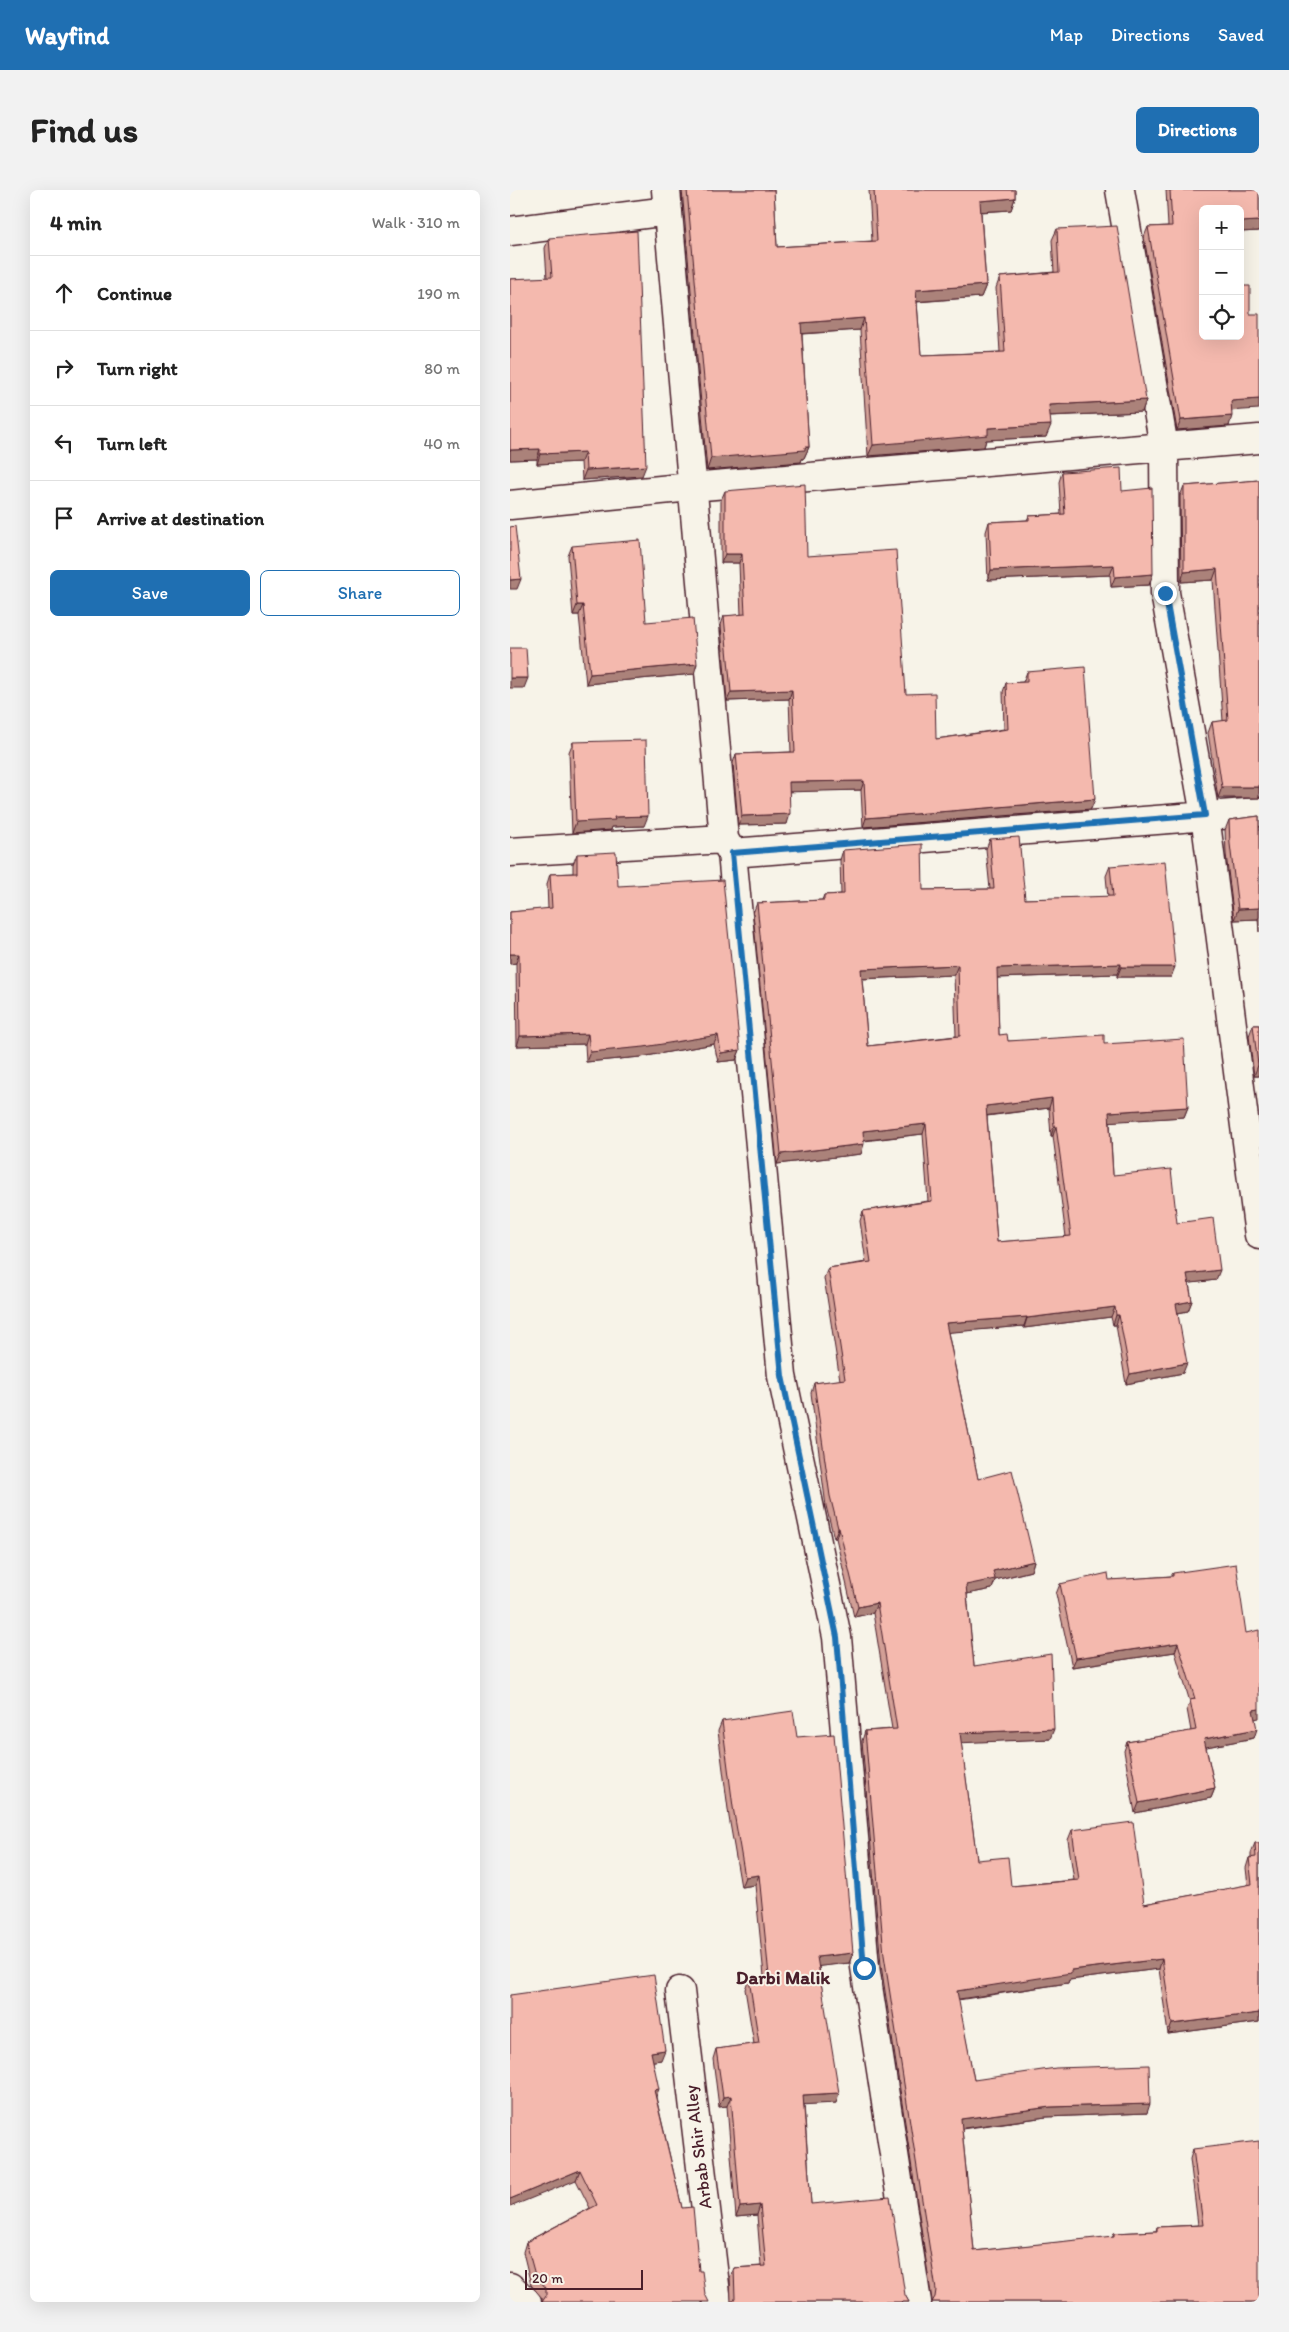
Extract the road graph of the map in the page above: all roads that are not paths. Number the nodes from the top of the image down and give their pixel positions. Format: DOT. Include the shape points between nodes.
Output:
graph roads {
  1 [pos="1120,190"];
  2 [pos="667,200"];
  3 [pos="510,231"];
  4 [pos="1259,439"];
  5 [pos="1164,447"];
  6 [pos="691,487"];
  7 [pos="510,505"];
  8 [pos="1259,812"];
  9 [pos="1205,815"];
  10 [pos="728,846"];
  11 [pos="510,852"];
  12 [pos="1259,1234"];
  13 [pos="680,1992"];
  14 [pos="510,2287"];
  15 [pos="527,2302"];
  16 [pos="717,2302"];
  17 [pos="917,2302"];
  1 -- 5 [label="street"];
  2 -- 3 [label="street"];
  2 -- 6 [label="street"];
  4 -- 5 [label="street"];
  5 -- 6 [label="street"];
  5 -- 9 [label="street" via="1165,593"];
  6 -- 7 [label="street"];
  6 -- 10 [label="street"];
  8 -- 9 [label="street"];
  9 -- 10 [label="street"];
  9 -- 12 [label="street"];
  10 -- 11 [label="street"];
  10 -- 17 [label="street" via="782,1376 837,1637 864,1968"];
  13 -- 16 [label="street, Arbab Shir Alley"];
  14 -- 15 [label="street"];
}
